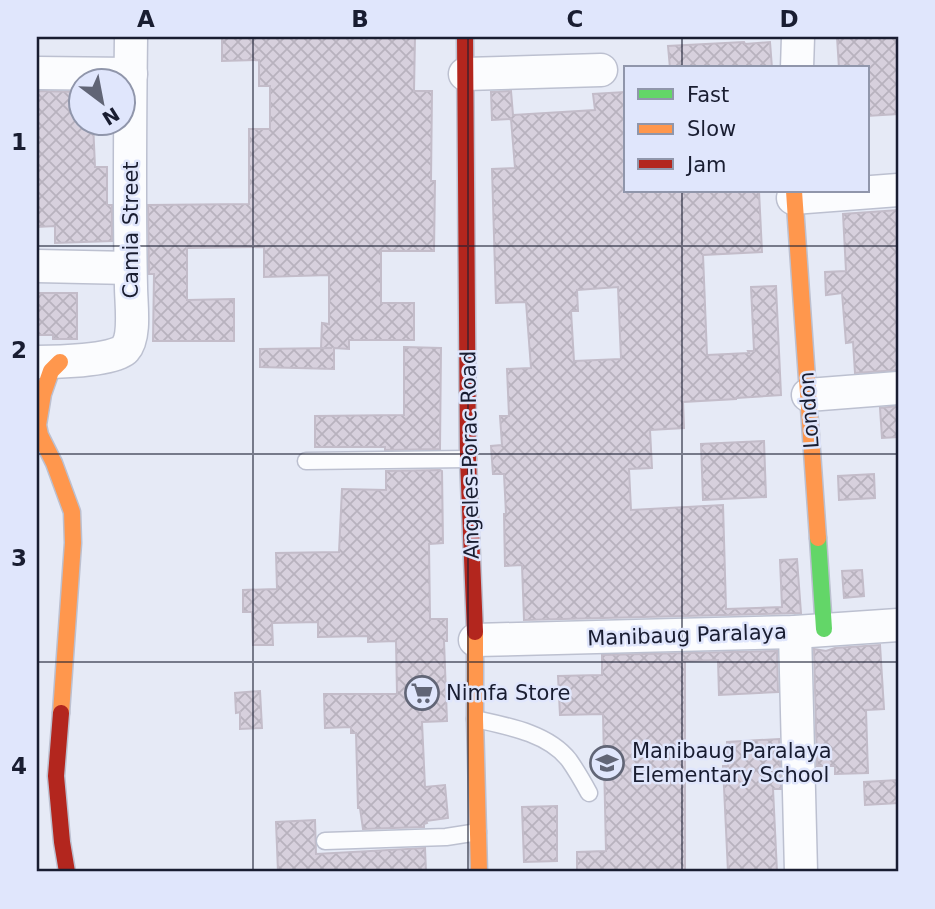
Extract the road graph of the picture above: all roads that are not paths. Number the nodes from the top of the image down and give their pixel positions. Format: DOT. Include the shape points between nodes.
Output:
graph roads {
  1 [pos="131,37"];
  2 [pos="465,37"];
  3 [pos="798,37"];
  4 [pos="131,66"];
  5 [pos="797,66"];
  6 [pos="601,70"];
  7 [pos="37,73"];
  8 [pos="66,73"];
  9 [pos="465,74"];
  10 [pos="131,136"];
  11 [pos="898,190"];
  12 [pos="869,191"];
  13 [pos="856,192"];
  14 [pos="793,195"];
  15 [pos="37,266"];
  16 [pos="130,268"];
  17 [pos="48,362"];
  18 [pos="898,388"];
  19 [pos="808,395"];
  20 [pos="38,435"];
  21 [pos="468,459"];
  22 [pos="306,461"];
  23 [pos="898,625"];
  24 [pos="810,630"];
  25 [pos="475,640"];
  26 [pos="475,719"];
  27 [pos="589,793"];
  28 [pos="478,832"];
  29 [pos="325,841"];
  30 [pos="67,872"];
  31 [pos="479,872"];
  32 [pos="801,872"];
  1 -- 4 [label="street, Camia Street"];
  2 -- 9 [label="street, Angeles-Porac Road"];
  3 -- 5 [label="street"];
  6 -- 9 [label="street"];
  7 -- 8 [label="street"];
  9 -- 21 [label="street, Angeles-Porac Road"];
  10 -- 16 [label="street, Camia Street"];
  11 -- 12 [label="street"];
  13 -- 14 [label="street"];
  14 -- 19 [label="street, London"];
  15 -- 16 [label="street"];
  16 -- 17 [label="street, Camia Street" via="132,338 125,351"];
  17 -- 20 [label="street" via="51,371"];
  18 -- 19 [label="street"];
  19 -- 24 [label="street, London"];
  20 -- 30 [label="street" via="72,513 57,776"];
  21 -- 22 [label="lane"];
  21 -- 25 [label="street, Angeles-Porac Road"];
  23 -- 24 [label="street, Manibaug Paralaya"];
  24 -- 25 [label="street, Manibaug Paralaya"];
  24 -- 32 [label="street"];
  25 -- 26 [label="street, Angeles-Porac Road"];
  26 -- 27 [label="lane" via="548,742 568,759"];
  26 -- 28 [label="street, Angeles-Porac Road"];
  28 -- 29 [label="lane"];
  28 -- 31 [label="street, Angeles-Porac Road"];
}
